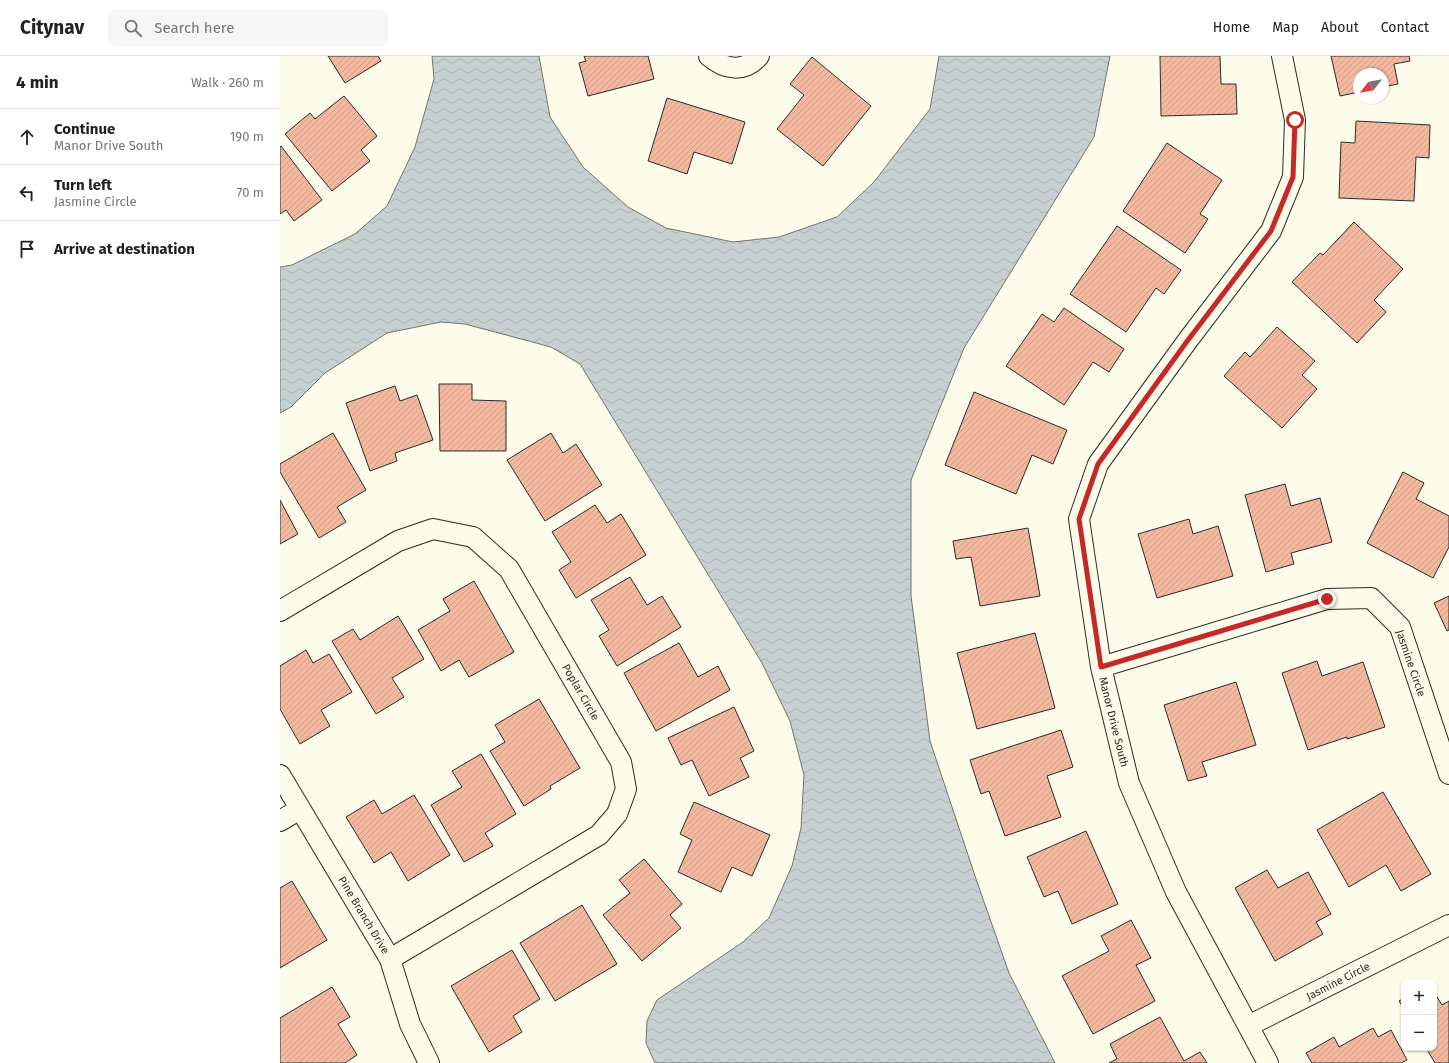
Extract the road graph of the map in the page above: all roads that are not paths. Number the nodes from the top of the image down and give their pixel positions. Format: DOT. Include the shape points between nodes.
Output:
graph roads {
  1 [pos="709,56"];
  2 [pos="758,56"];
  3 [pos="1282,56"];
  4 [pos="280,611"];
  5 [pos="1101,667"];
  6 [pos="1449,774"];
  7 [pos="280,775"];
  8 [pos="300,809"];
  9 [pos="280,821"];
  10 [pos="1449,925"];
  11 [pos="390,959"];
  12 [pos="1248,1026"];
  13 [pos="429,1063"];
  14 [pos="1268,1063"];
  1 -- 2 [label="street" via="717,63 736,68 746,66"];
  3 -- 5 [label="street, Manor Drive South" via="1295,120 1293,177 1271,231 1098,464 1079,519"];
  4 -- 11 [label="street, Poplar Circle" via="398,541 433,529 473,537 509,569 621,762 626,789 617,814 599,835"];
  5 -- 6 [label="street, Jasmine Circle" via="1327,599 1371,598 1400,627"];
  5 -- 12 [label="street, Manor Drive South" via="1129,782 1176,892"];
  7 -- 8 [label="street, Pine Branch Drive"];
  8 -- 9 [label="street"];
  8 -- 11 [label="street, Pine Branch Drive"];
  10 -- 12 [label="street, Jasmine Circle"];
  11 -- 13 [label="street, Pine Branch Drive" via="410,1024"];
  12 -- 14 [label="street, Manor Drive South"];
}
